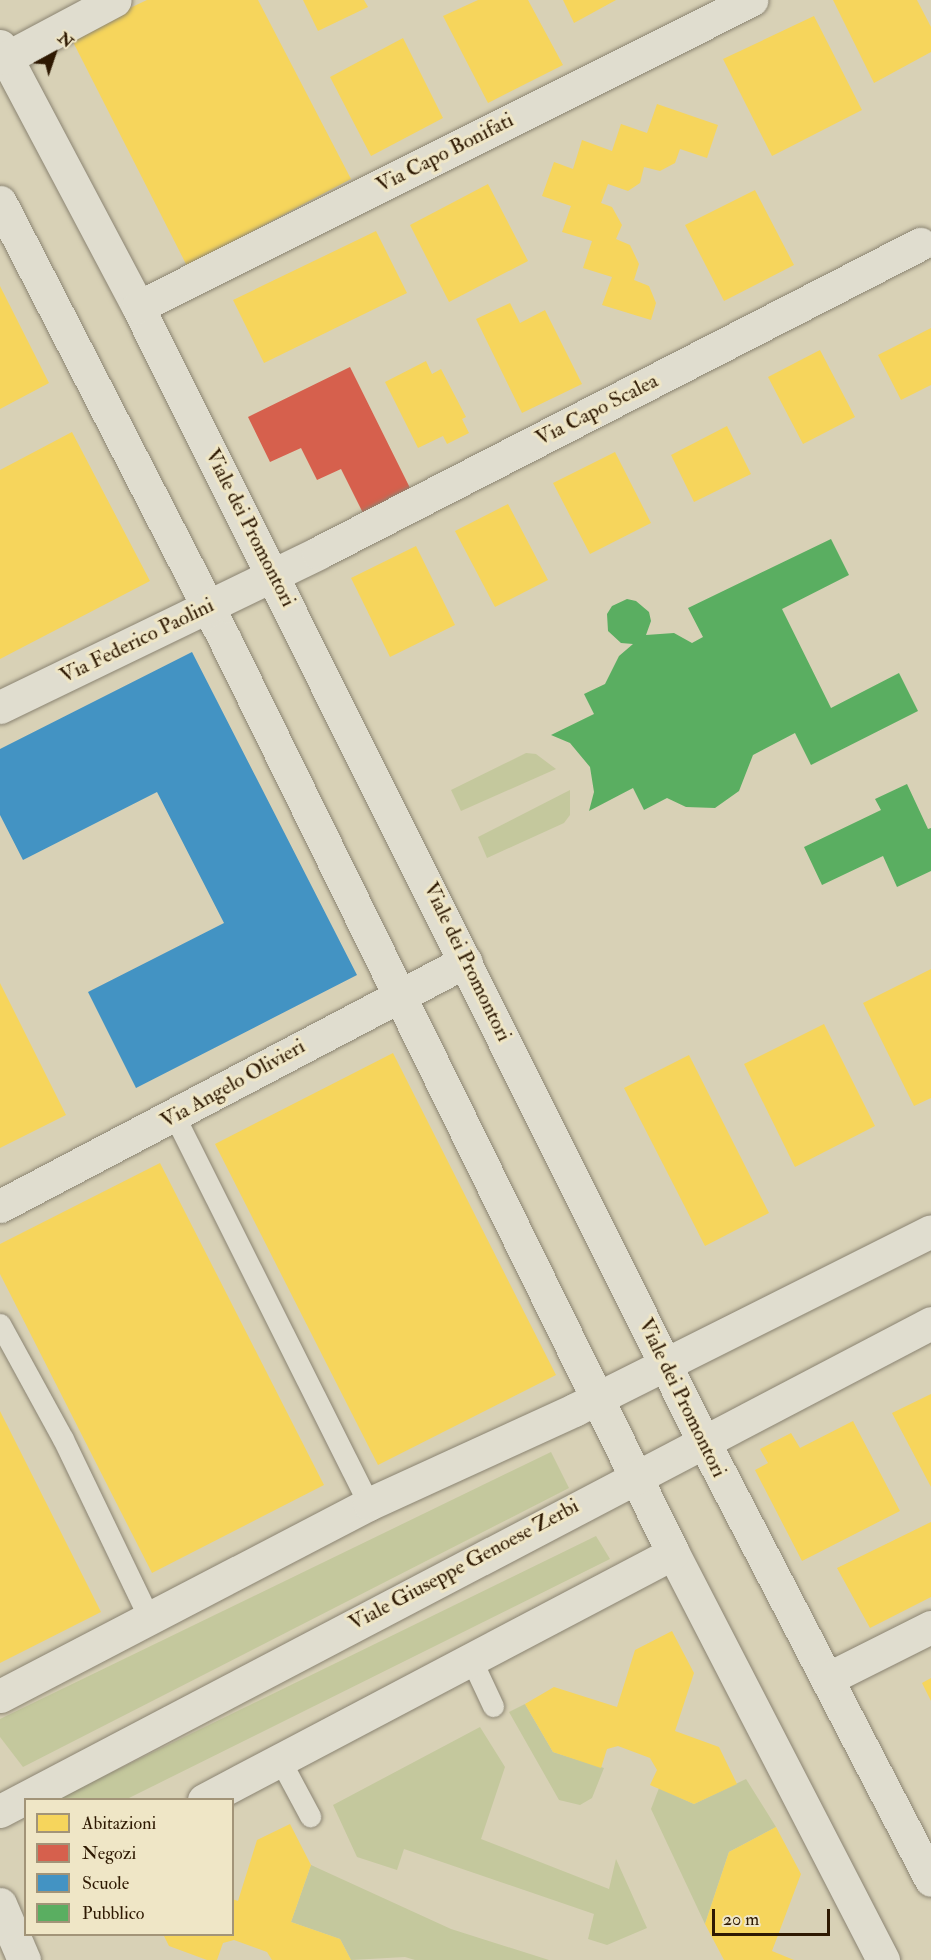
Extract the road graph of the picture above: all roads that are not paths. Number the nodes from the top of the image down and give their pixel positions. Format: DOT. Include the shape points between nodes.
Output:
graph roads {
  1 [pos="115,0"];
  2 [pos="751,0"];
  3 [pos="3,52"];
  4 [pos="0,202"];
  5 [pos="920,244"];
  6 [pos="138,307"];
  7 [pos="274,575"];
  8 [pos="208,607"];
  9 [pos="0,707"];
  10 [pos="466,961"];
  11 [pos="400,993"];
  12 [pos="175,1117"];
  13 [pos="0,1206"];
  14 [pos="931,1231"];
  15 [pos="931,1323"];
  16 [pos="0,1324"];
  17 [pos="665,1364"];
  18 [pos="597,1398"];
  19 [pos="704,1442"];
  20 [pos="635,1476"];
  21 [pos="369,1504"];
  22 [pos="673,1553"];
  23 [pos="149,1618"];
  24 [pos="931,1627"];
  25 [pos="471,1659"];
  26 [pos="827,1679"];
  27 [pos="0,1696"];
  28 [pos="494,1706"];
  29 [pos="280,1760"];
  30 [pos="24,1798"];
  31 [pos="25,1798"];
  32 [pos="208,1798"];
  33 [pos="0,1811"];
  34 [pos="310,1816"];
  35 [pos="931,1880"];
  36 [pos="10,1903"];
  37 [pos="24,1960"];
  38 [pos="883,1960"];
  1 -- 3 [label="street"];
  2 -- 6 [label="street, Via Capo Bonifati"];
  3 -- 6 [label="street, Viale dei Promontori"];
  4 -- 8 [label="street"];
  5 -- 7 [label="street, Via Capo Scalea"];
  6 -- 7 [label="street, Viale dei Promontori"];
  7 -- 8 [label="street, Via Federico Paolini"];
  7 -- 10 [label="street, Viale dei Promontori"];
  8 -- 9 [label="street, Via Federico Paolini"];
  8 -- 11 [label="street"];
  10 -- 11 [label="street, Via Angelo Olivieri"];
  10 -- 17 [label="street, Viale dei Promontori"];
  11 -- 12 [label="street, Via Angelo Olivieri"];
  11 -- 18 [label="street"];
  12 -- 13 [label="street, Via Angelo Olivieri"];
  12 -- 21 [label="lane"];
  14 -- 17 [label="street"];
  15 -- 19 [label="street, Viale Giuseppe Genoese Zerbi"];
  16 -- 23 [label="lane" via="63,1439"];
  17 -- 18 [label="street"];
  17 -- 19 [label="street, Viale dei Promontori"];
  18 -- 20 [label="street"];
  18 -- 21 [label="street"];
  19 -- 20 [label="street, Viale Giuseppe Genoese Zerbi"];
  19 -- 26 [label="street, Viale dei Promontori"];
  20 -- 22 [label="street"];
  20 -- 31 [label="street, Viale Giuseppe Genoese Zerbi"];
  21 -- 23 [label="street"];
  22 -- 25 [label="street"];
  22 -- 38 [label="street"];
  23 -- 27 [label="street"];
  24 -- 26 [label="street"];
  25 -- 28 [label="lane"];
  25 -- 29 [label="street"];
  26 -- 35 [label="street, Viale dei Promontori"];
  29 -- 32 [label="street"];
  29 -- 34 [label="lane"];
  30 -- 33 [label="street, Viale Giuseppe Genoese Zerbi"];
  36 -- 37 [label="street"];
}
